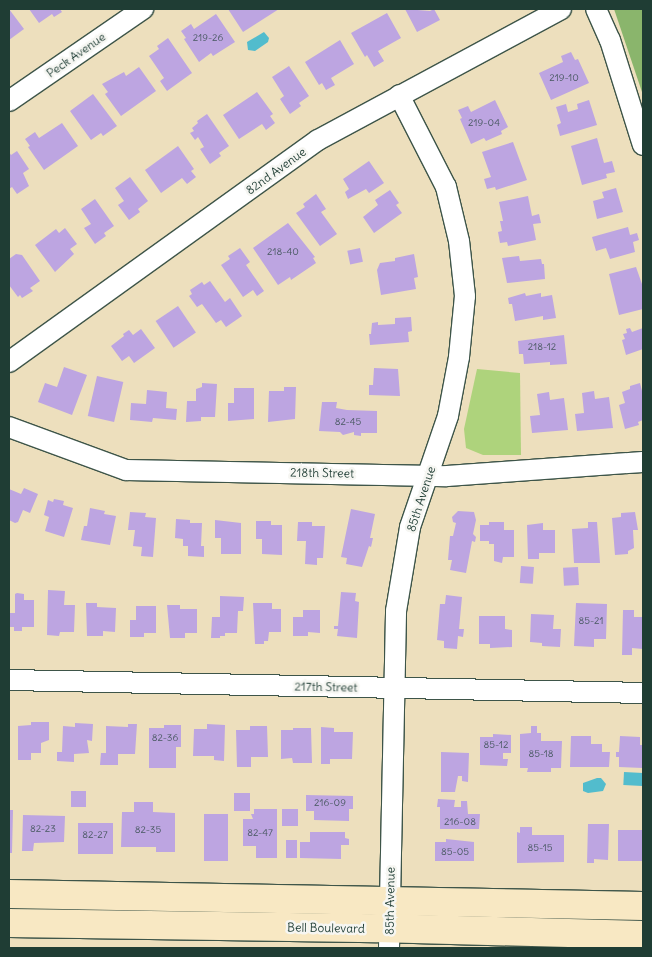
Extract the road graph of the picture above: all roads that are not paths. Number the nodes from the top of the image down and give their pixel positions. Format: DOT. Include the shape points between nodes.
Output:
graph roads {
  1 [pos="142,9"];
  2 [pos="561,9"];
  3 [pos="596,9"];
  4 [pos="400,95"];
  5 [pos="9,101"];
  6 [pos="643,145"];
  7 [pos="9,362"];
  8 [pos="9,427"];
  9 [pos="643,462"];
  10 [pos="429,475"];
  11 [pos="9,680"];
  12 [pos="394,688"];
  13 [pos="643,693"];
  14 [pos="9,894"];
  15 [pos="390,902"];
  16 [pos="643,906"];
  17 [pos="9,923"];
  18 [pos="643,935"];
  19 [pos="389,939"];
  1 -- 5 [label="street, Peck Avenue"];
  2 -- 4 [label="street, 82nd Avenue"];
  3 -- 6 [label="street" via="610,40"];
  4 -- 7 [label="street, 82nd Avenue" via="318,140"];
  4 -- 10 [label="street, 85th Avenue" via="446,187 459,241 465,296 459,357 448,416"];
  8 -- 10 [label="street, 218th Street" via="126,470"];
  9 -- 10 [label="street, 218th Street"];
  10 -- 12 [label="street, 85th Avenue" via="408,536 396,611"];
  11 -- 12 [label="street, 217th Street"];
  12 -- 13 [label="street, 217th Street"];
  12 -- 15 [label="street, 85th Avenue"];
  14 -- 15 [label="street"];
  15 -- 16 [label="street"];
  15 -- 19 [label="street, 85th Avenue"];
  17 -- 19 [label="street, Bell Boulevard"];
  18 -- 19 [label="street, Bell Boulevard"];
}
